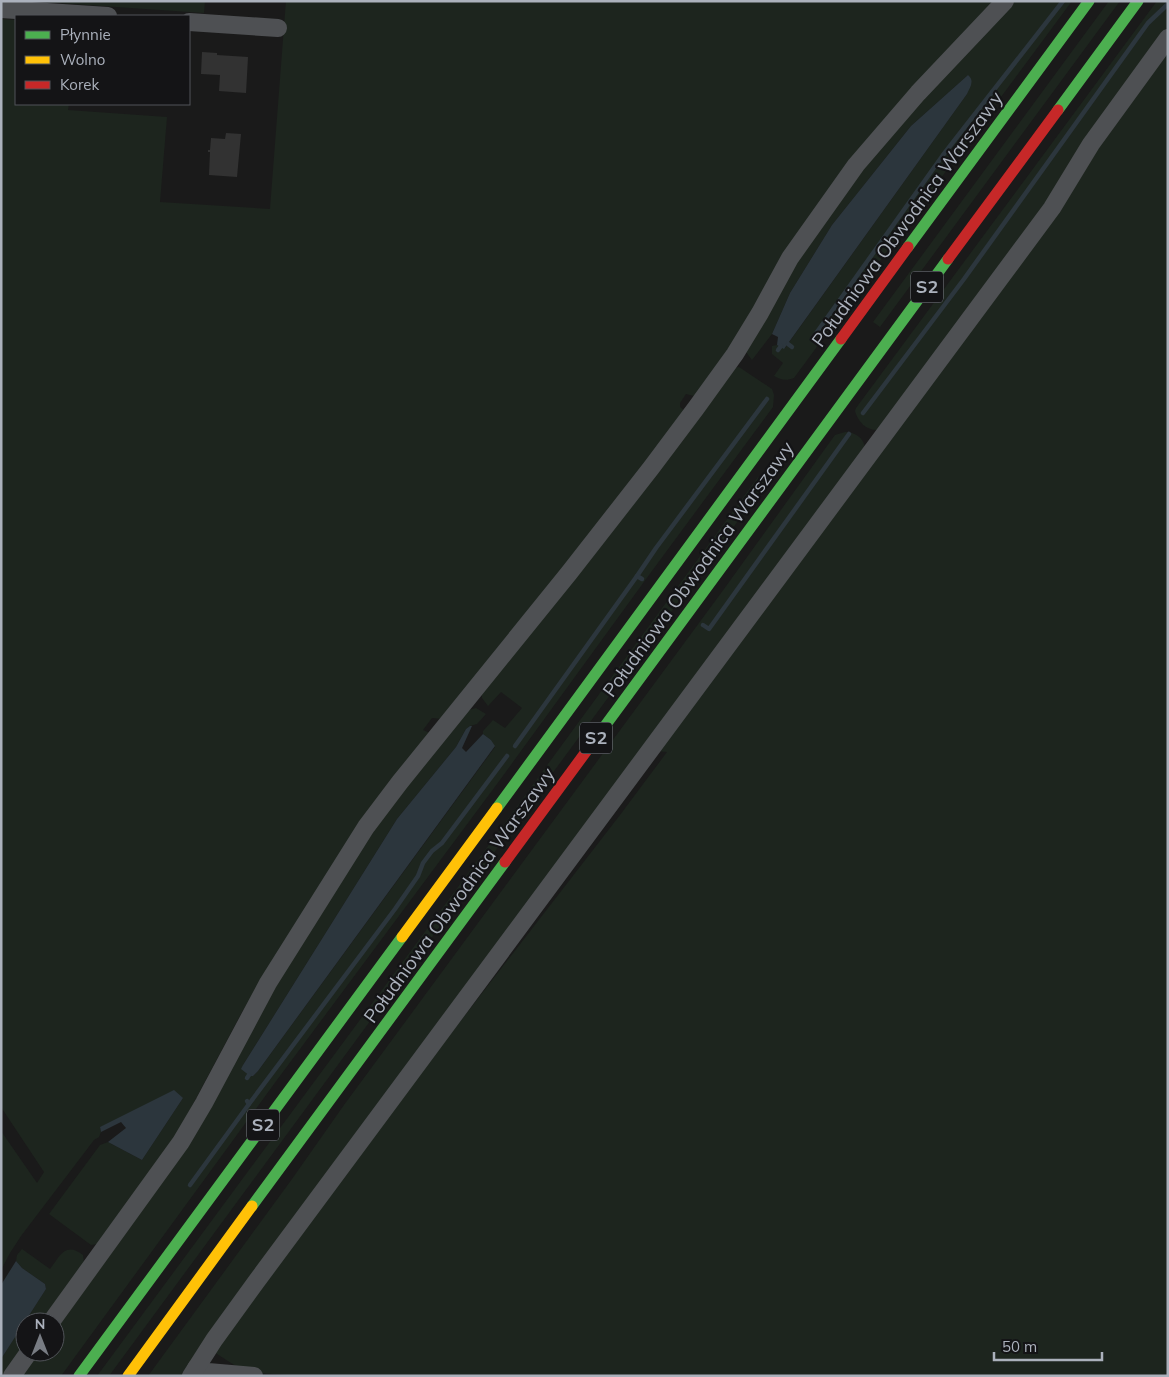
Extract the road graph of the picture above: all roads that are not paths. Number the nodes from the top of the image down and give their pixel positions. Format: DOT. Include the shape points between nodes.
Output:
graph roads {
  1 [pos="1005,1"];
  2 [pos="1089,1"];
  3 [pos="1138,1"];
  4 [pos="1,9"];
  5 [pos="93,15"];
  6 [pos="190,22"];
  7 [pos="278,28"];
  8 [pos="1168,38"];
  9 [pos="58,1312"];
  10 [pos="22,1362"];
  11 [pos="194,1372"];
  12 [pos="12,1376"];
  13 [pos="79,1376"];
  14 [pos="128,1376"];
  15 [pos="254,1376"];
  1 -- 9 [label="street" via="918,93 856,165 790,258 735,354 696,408 366,828 268,982 181,1142"];
  2 -- 13 [label="highway, Południowa Obwodnica Warszawy / S2"];
  3 -- 14 [label="highway, Południowa Obwodnica Warszawy / S2"];
  4 -- 5 [label="street"];
  6 -- 7 [label="street"];
  8 -- 11 [label="street" via="1091,144 1052,208 251,1289"];
  10 -- 12 [label="street"];
  11 -- 15 [label="street"];
}
